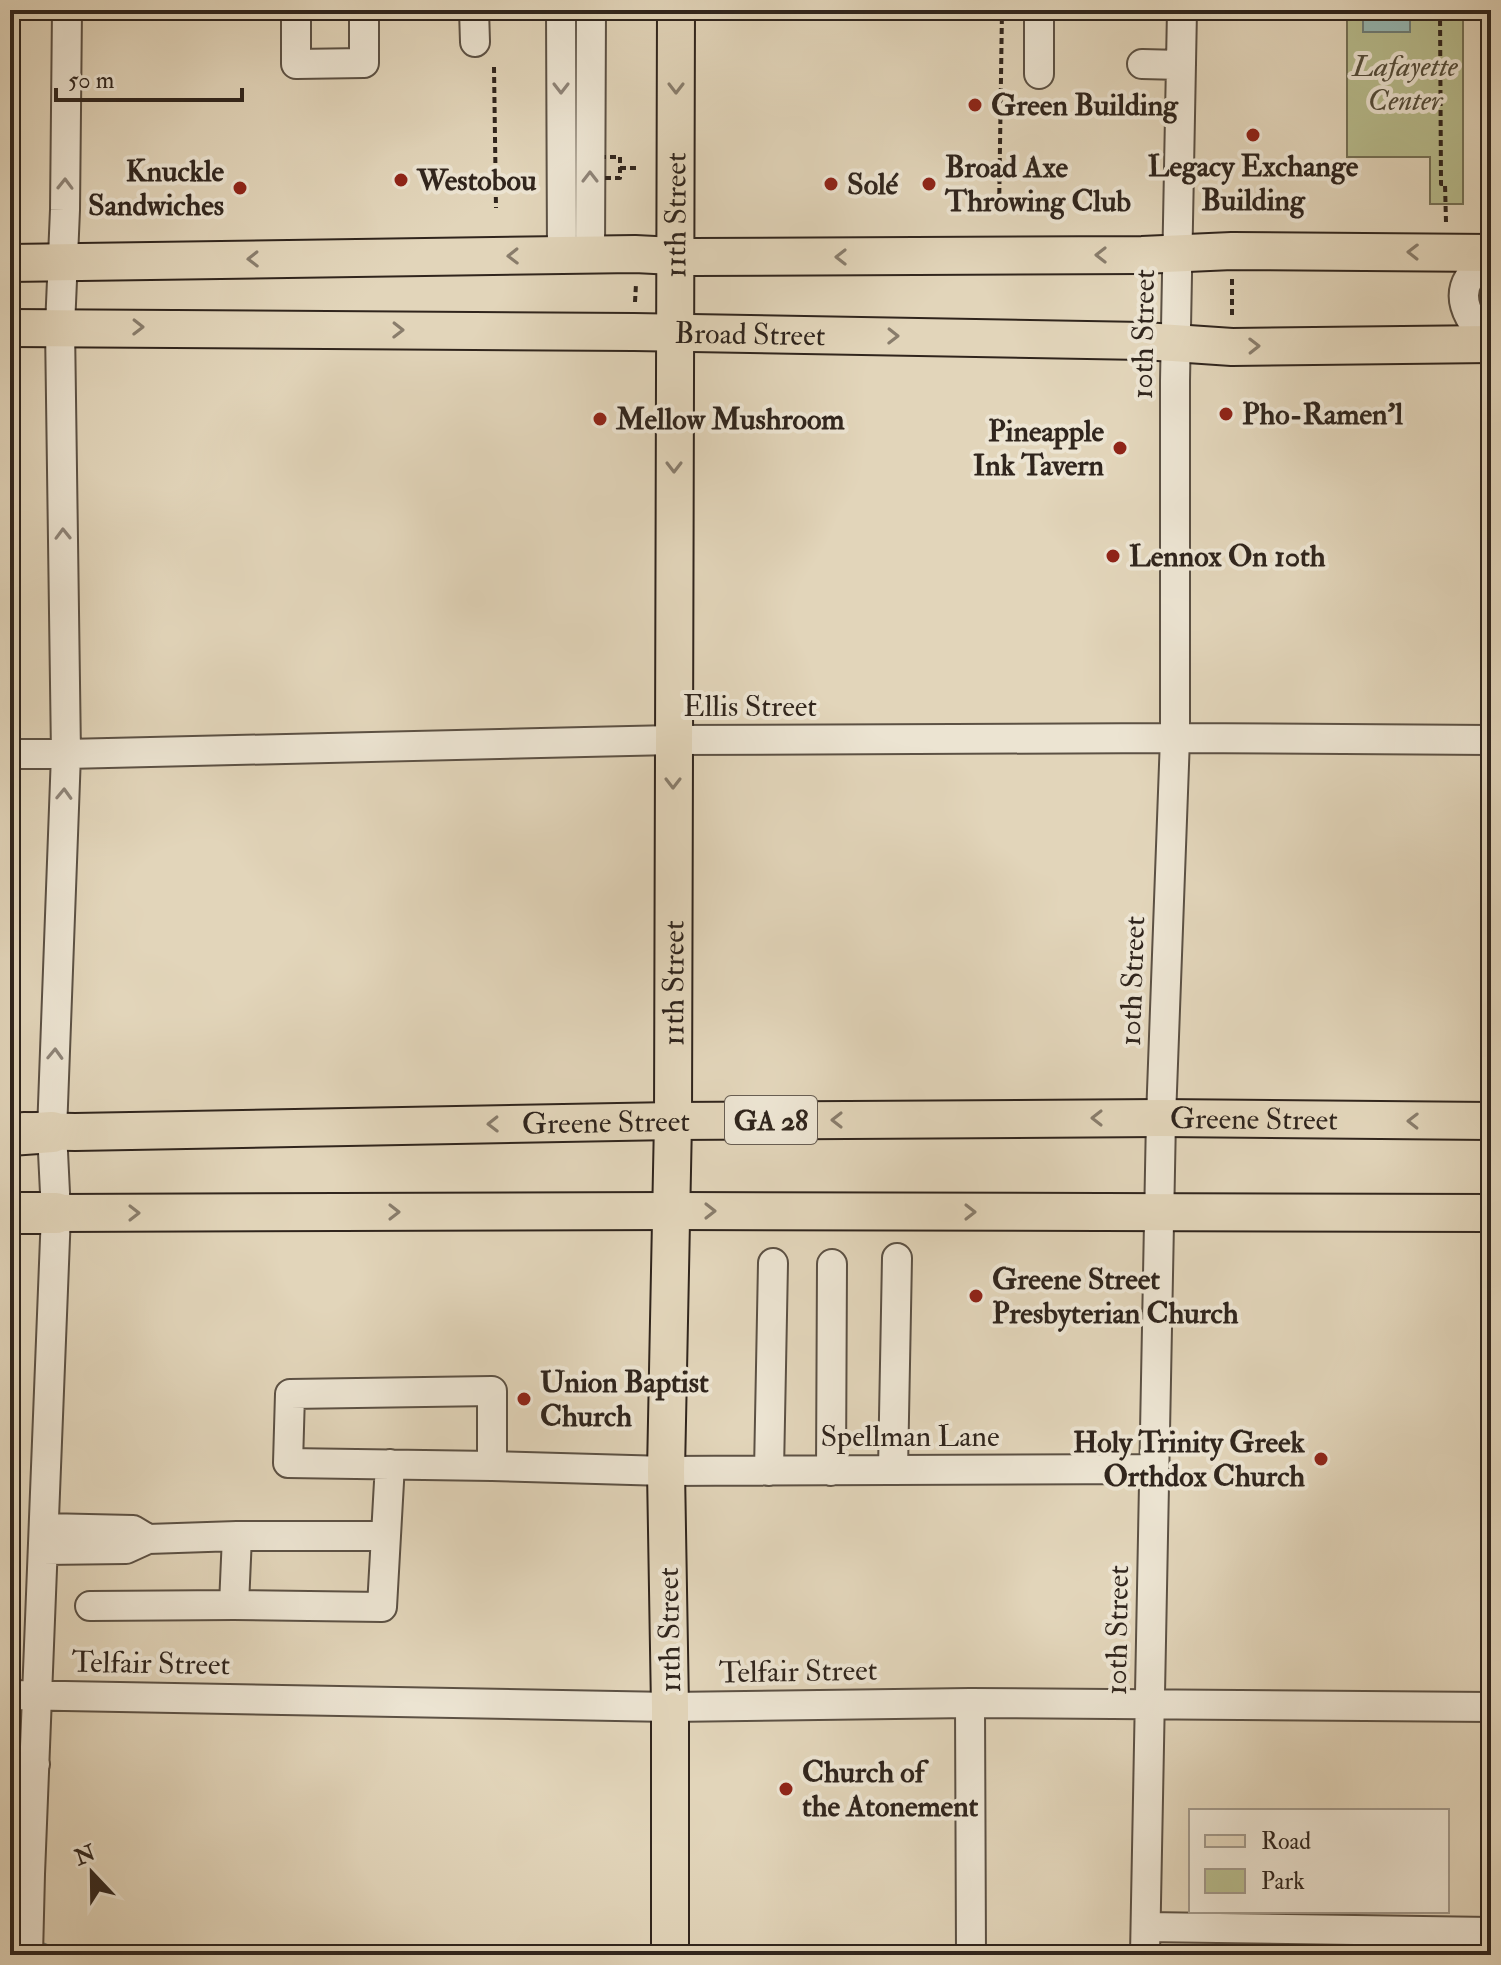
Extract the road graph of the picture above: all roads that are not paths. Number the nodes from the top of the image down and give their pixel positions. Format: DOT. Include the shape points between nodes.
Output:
graph roads {
  1 [pos="67,10"];
  2 [pos="296,10"];
  3 [pos="364,10"];
  4 [pos="474,10"];
  5 [pos="561,10"];
  6 [pos="591,10"];
  7 [pos="676,10"];
  8 [pos="1039,10"];
  9 [pos="1182,10"];
  10 [pos="475,42"];
  11 [pos="1142,64"];
  12 [pos="1181,65"];
  13 [pos="1039,74"];
  14 [pos="1179,253"];
  15 [pos="1491,253"];
  16 [pos="576,255"];
  17 [pos="675,256"];
  18 [pos="62,262"];
  19 [pos="10,263"];
  20 [pos="1491,264"];
  21 [pos="60,327"];
  22 [pos="10,328"];
  23 [pos="675,333"];
  24 [pos="1177,343"];
  25 [pos="1491,344"];
  26 [pos="1175,738"];
  27 [pos="673,740"];
  28 [pos="1491,740"];
  29 [pos="10,754"];
  30 [pos="66,754"];
  31 [pos="1161,1118"];
  32 [pos="673,1121"];
  33 [pos="1491,1121"];
  34 [pos="52,1132"];
  35 [pos="10,1133"];
  36 [pos="671,1211"];
  37 [pos="1159,1212"];
  38 [pos="10,1213"];
  39 [pos="56,1213"];
  40 [pos="1491,1213"];
  41 [pos="897,1258"];
  42 [pos="773,1263"];
  43 [pos="832,1264"];
  44 [pos="390,1464"];
  45 [pos="492,1466"];
  46 [pos="1154,1469"];
  47 [pos="893,1470"];
  48 [pos="666,1471"];
  49 [pos="769,1471"];
  50 [pos="831,1471"];
  51 [pos="237,1536"];
  52 [pos="385,1536"];
  53 [pos="44,1539"];
  54 [pos="234,1605"];
  55 [pos="90,1606"];
  56 [pos="24,1695"];
  57 [pos="970,1703"];
  58 [pos="1150,1704"];
  59 [pos="670,1707"];
  60 [pos="1491,1707"];
  61 [pos="22,1764"];
  62 [pos="20,1841"];
  63 [pos="1146,1927"];
  64 [pos="1491,1932"];
  65 [pos="28,1955"];
  66 [pos="670,1955"];
  67 [pos="971,1955"];
  68 [pos="1145,1955"];
  18 -- 1 [label="street, one-way"];
  2 -- 3 [label="street" via="296,64 364,63"];
  4 -- 10 [label="street"];
  5 -- 16 [label="street, one-way"];
  16 -- 6 [label="street, one-way"];
  7 -- 17 [label="main road, 11th Street, one-way"];
  8 -- 13 [label="street"];
  9 -- 12 [label="street, 10th Street"];
  11 -- 12 [label="street"];
  12 -- 14 [label="street, 10th Street"];
  15 -- 14 [label="main road, one-way"];
  14 -- 17 [label="main road, one-way"];
  14 -- 24 [label="street, 10th Street"];
  16 -- 17 [label="main road"];
  16 -- 18 [label="main road, one-way"];
  17 -- 23 [label="main road, 11th Street"];
  18 -- 19 [label="main road"];
  18 -- 21 [label="street"];
  20 -- 25 [label="street" via="1469,278 1464,298 1468,315"];
  21 -- 22 [label="main road, Broad Street"];
  21 -- 23 [label="main road, Broad Street, one-way"];
  30 -- 21 [label="street, one-way"];
  23 -- 24 [label="main road, Broad Street, one-way"];
  23 -- 27 [label="main road, 11th Street, one-way"];
  24 -- 25 [label="main road, Broad Street, one-way"];
  24 -- 26 [label="street, 10th Street"];
  26 -- 27 [label="street, Ellis Street"];
  26 -- 28 [label="street, Ellis Street"];
  26 -- 31 [label="street, 10th Street"];
  27 -- 30 [label="street, Ellis Street"];
  27 -- 32 [label="main road, 11th Street, one-way"];
  29 -- 30 [label="street, Ellis Street"];
  34 -- 30 [label="street, one-way"];
  31 -- 32 [label="main road, Greene Street / GA 28, one-way"];
  33 -- 31 [label="main road, Greene Street / GA 28, one-way"];
  31 -- 37 [label="street, 10th Street"];
  32 -- 34 [label="main road, Greene Street / GA 28, one-way"];
  32 -- 36 [label="main road, 11th Street"];
  34 -- 35 [label="highway, GA 28"];
  34 -- 39 [label="street"];
  36 -- 37 [label="main road, one-way"];
  39 -- 36 [label="main road, one-way"];
  36 -- 48 [label="main road, 11th Street"];
  37 -- 40 [label="main road"];
  37 -- 46 [label="street, 10th Street"];
  38 -- 39 [label="highway"];
  39 -- 53 [label="street"];
  41 -- 47 [label="street"];
  42 -- 49 [label="street"];
  43 -- 50 [label="street"];
  44 -- 45 [label="street, Spellman Lane"];
  44 -- 45 [label="street, Spellman Lane" via="288,1463 290,1394 492,1391"];
  44 -- 52 [label="street"];
  45 -- 48 [label="street, Spellman Lane"];
  46 -- 47 [label="street, Spellman Lane"];
  46 -- 58 [label="street, 10th Street"];
  47 -- 50 [label="street, Spellman Lane"];
  48 -- 49 [label="street, Spellman Lane"];
  48 -- 59 [label="main road, 11th Street"];
  49 -- 50 [label="street, Spellman Lane"];
  51 -- 52 [label="street"];
  51 -- 53 [label="street" via="148,1539 133,1530"];
  51 -- 54 [label="street"];
  52 -- 54 [label="street" via="382,1607"];
  53 -- 56 [label="street"];
  54 -- 55 [label="street"];
  56 -- 59 [label="street, Telfair Street"];
  56 -- 61 [label="street"];
  57 -- 58 [label="street, Telfair Street"];
  57 -- 59 [label="street, Telfair Street"];
  57 -- 67 [label="street"];
  58 -- 60 [label="street, Telfair Street"];
  58 -- 63 [label="street, 10th Street"];
  59 -- 66 [label="main road, 11th Street"];
  61 -- 62 [label="street"];
  62 -- 65 [label="street" via="30,1874"];
  63 -- 64 [label="street"];
  63 -- 68 [label="street, 10th Street"];
}
